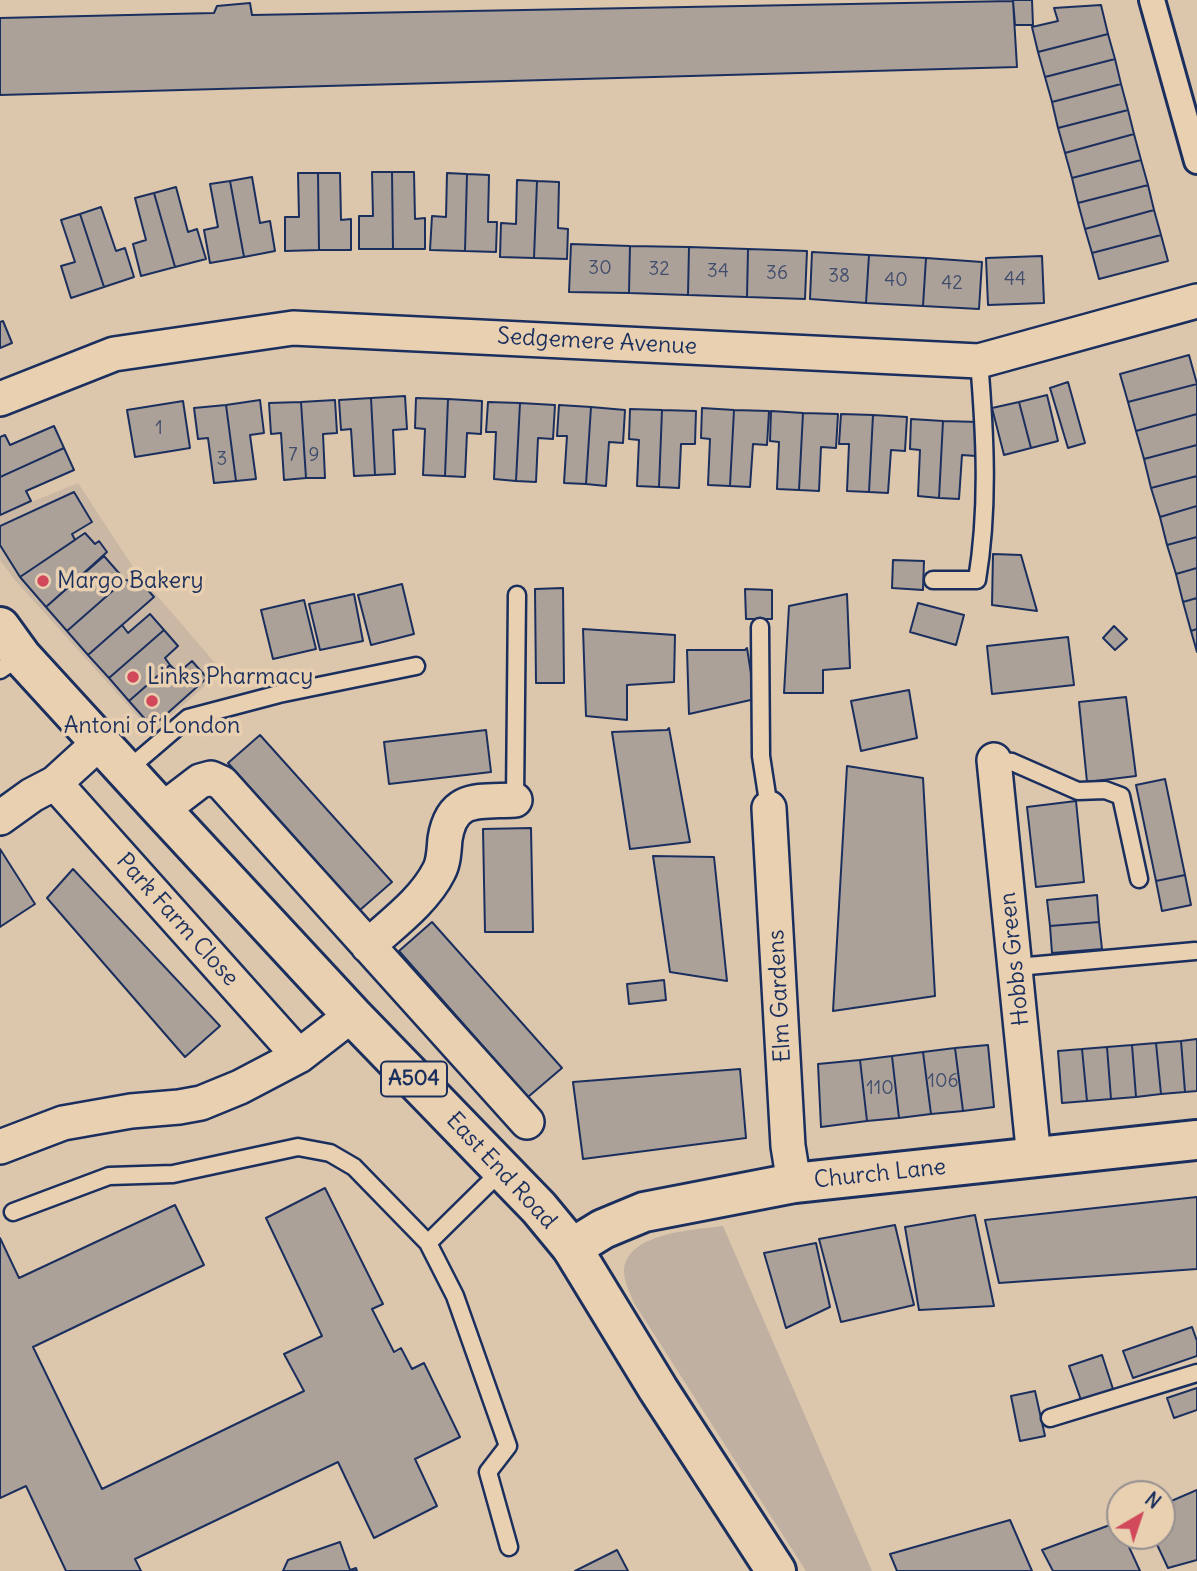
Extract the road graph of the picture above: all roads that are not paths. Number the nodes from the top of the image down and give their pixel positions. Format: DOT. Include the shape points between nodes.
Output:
graph roads {
  1 [pos="1152,0"];
  2 [pos="1197,161"];
  3 [pos="1197,301"];
  4 [pos="979,361"];
  5 [pos="0,399"];
  6 [pos="933,580"];
  7 [pos="517,595"];
  8 [pos="760,627"];
  9 [pos="7,651"];
  10 [pos="416,666"];
  11 [pos="100,742"];
  12 [pos="994,760"];
  13 [pos="126,771"];
  14 [pos="55,783"];
  15 [pos="515,800"];
  16 [pos="769,808"];
  17 [pos="162,810"];
  18 [pos="0,818"];
  19 [pos="1139,879"];
  20 [pos="368,946"];
  21 [pos="1195,951"];
  22 [pos="1017,967"];
  23 [pos="352,1015"];
  24 [pos="299,1056"];
  25 [pos="527,1122"];
  26 [pos="1197,1140"];
  27 [pos="0,1147"];
  28 [pos="1034,1158"];
  29 [pos="502,1170"];
  30 [pos="794,1183"];
  31 [pos="13,1212"];
  32 [pos="428,1243"];
  33 [pos="572,1248"];
  34 [pos="1197,1373"];
  35 [pos="1050,1418"];
  36 [pos="509,1547"];
  37 [pos="771,1569"];
  1 -- 2 [label="street"];
  3 -- 4 [label="street, Sedgemere Avenue"];
  4 -- 5 [label="street, Sedgemere Avenue" via="293,328 114,354"];
  4 -- 6 [label="lane" via="986,441 977,580"];
  7 -- 15 [label="lane"];
  8 -- 16 [label="lane" via="761,756"];
  9 -- 11 [label="main road, East End Road / A504"];
  10 -- 13 [label="lane" via="188,718"];
  11 -- 13 [label="main road, East End Road / A504"];
  11 -- 14 [label="street"];
  12 -- 19 [label="lane" via="1012,762 1078,791 1104,790 1121,796"];
  12 -- 22 [label="street, Hobbs Green"];
  13 -- 17 [label="main road, East End Road / A504"];
  14 -- 18 [label="street"];
  14 -- 24 [label="street, Park Farm Close"];
  15 -- 20 [label="street" via="468,803 456,810 448,822 441,869 427,891"];
  16 -- 30 [label="street, Elm Gardens" via="788,1146"];
  17 -- 20 [label="street" via="200,780 222,783"];
  17 -- 23 [label="main road, East End Road / A504"];
  20 -- 25 [label="street"];
  21 -- 22 [label="lane"];
  22 -- 28 [label="street, Hobbs Green"];
  23 -- 24 [label="street"];
  23 -- 29 [label="main road, East End Road / A504"];
  24 -- 27 [label="street" via="201,1103 63,1123"];
  26 -- 28 [label="main road, Church Lane"];
  28 -- 30 [label="main road, Church Lane"];
  29 -- 32 [label="lane"];
  29 -- 33 [label="main road, East End Road / A504"];
  30 -- 33 [label="main road, Church Lane" via="644,1212 603,1228"];
  31 -- 32 [label="lane" via="109,1176 173,1174 298,1147 330,1153 354,1167"];
  32 -- 36 [label="lane" via="455,1296 508,1446 488,1472"];
  33 -- 37 [label="main road, East End Road / A504"];
  34 -- 35 [label="lane"];
}
